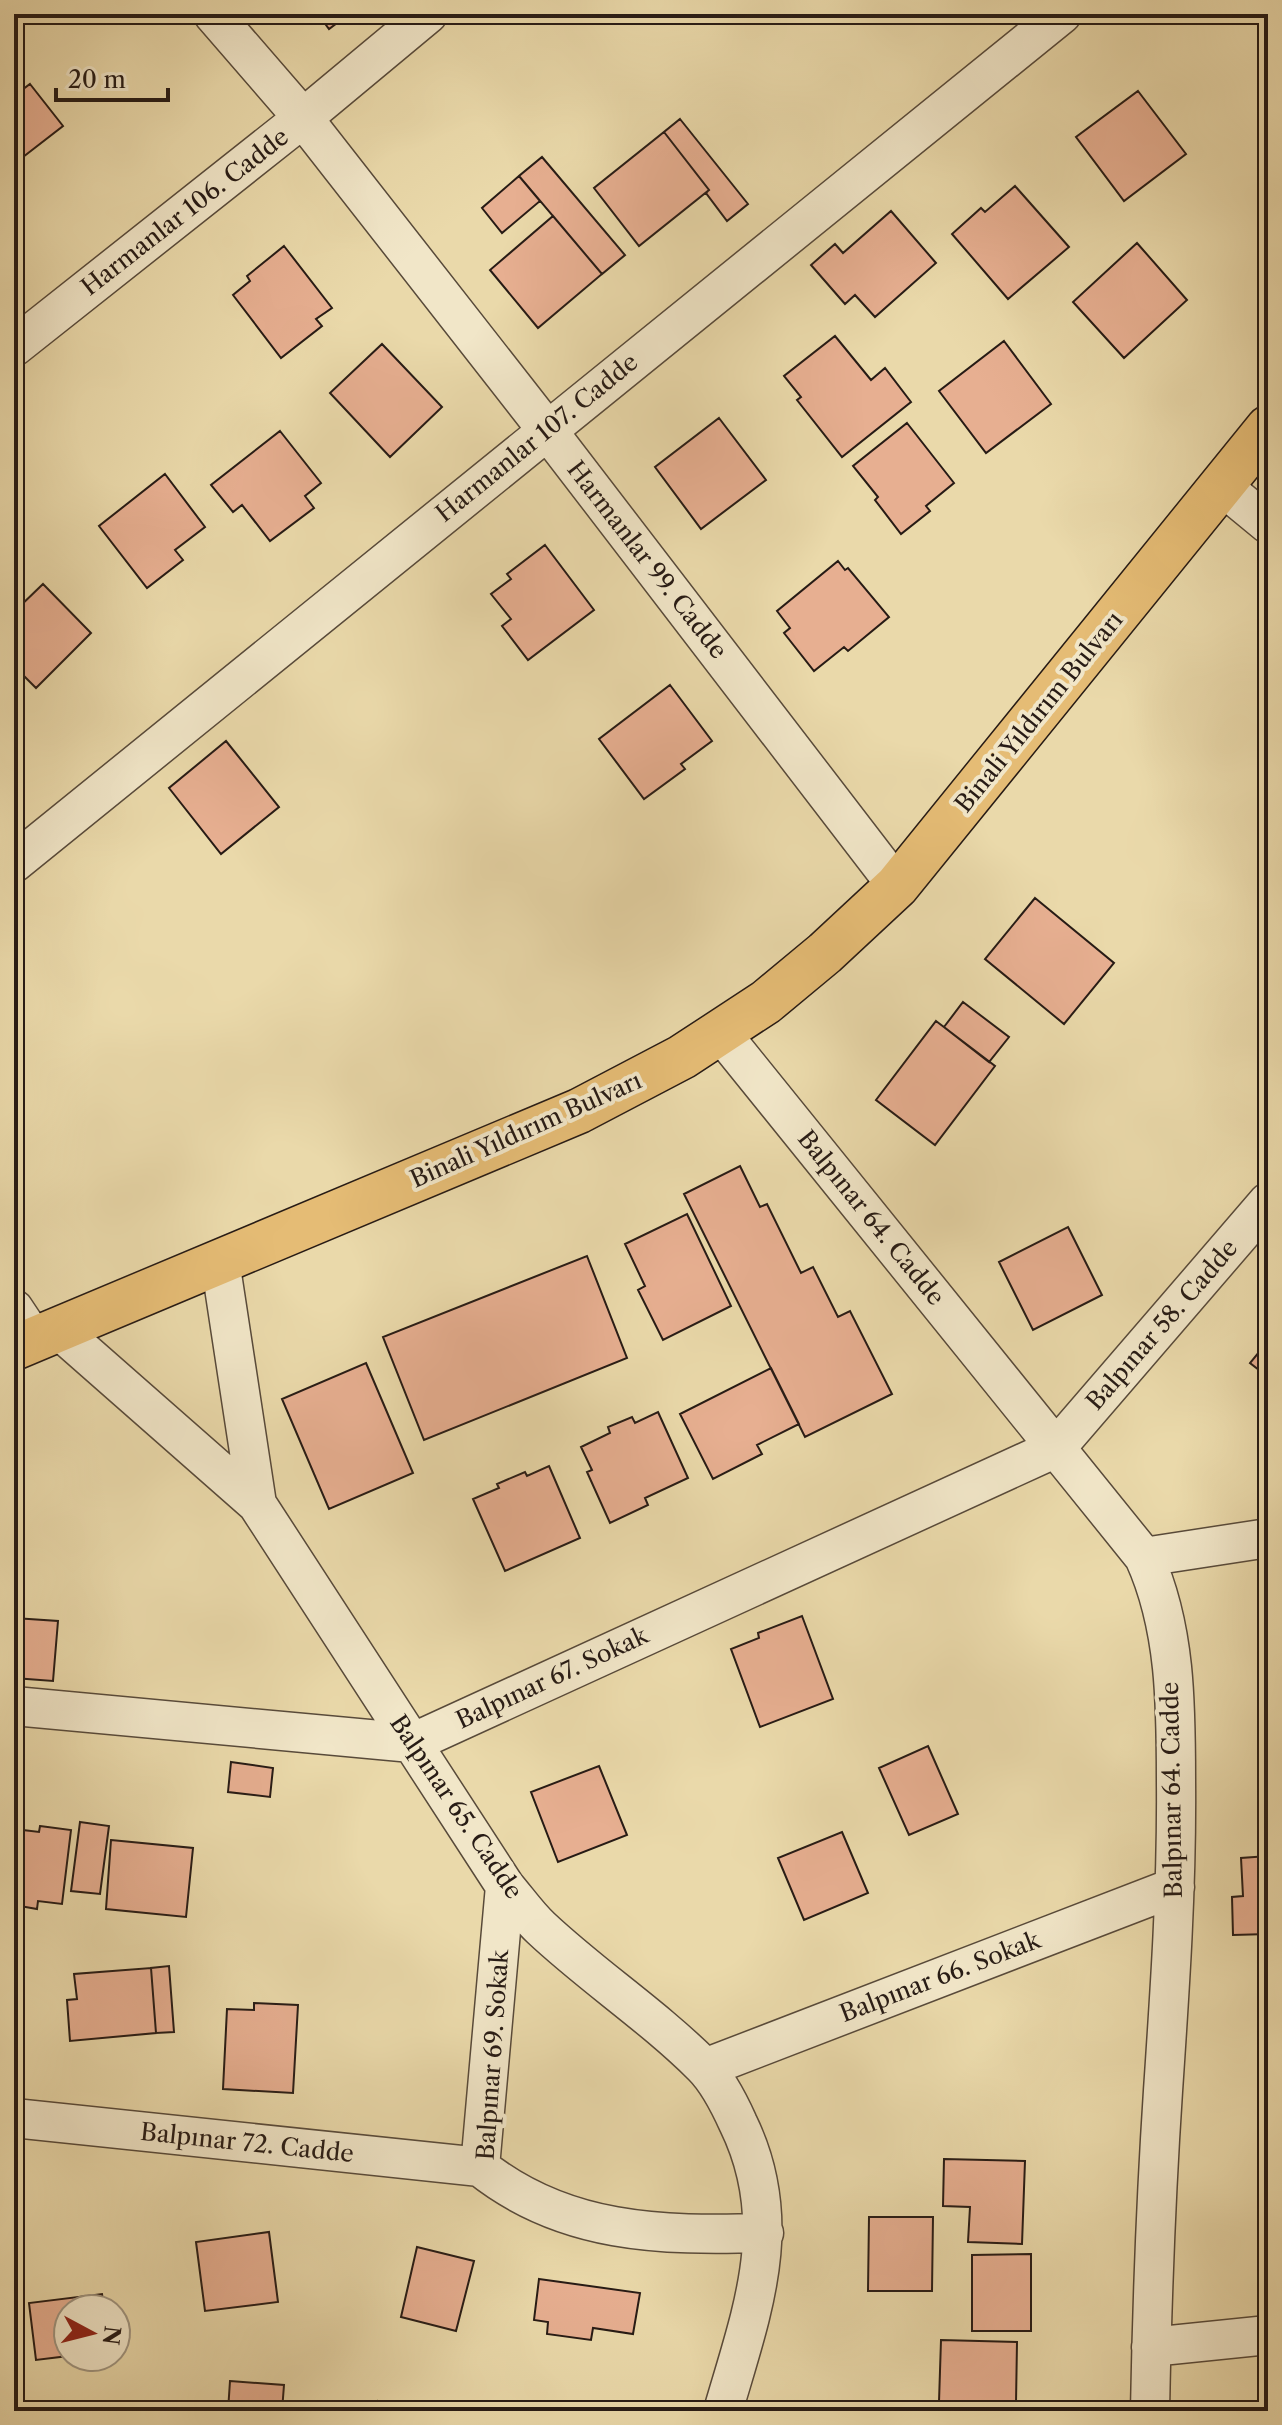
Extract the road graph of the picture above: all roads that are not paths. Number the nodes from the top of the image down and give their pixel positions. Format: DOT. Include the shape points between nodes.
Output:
graph roads {
  1 [pos="213,14"];
  2 [pos="428,14"];
  3 [pos="1062,14"];
  4 [pos="303,118"];
  5 [pos="14,347"];
  6 [pos="1268,428"];
  7 [pos="547,430"];
  8 [pos="1223,487"];
  9 [pos="1268,524"];
  10 [pos="14,863"];
  11 [pos="897,886"];
  12 [pos="721,1033"];
  13 [pos="1268,1202"];
  14 [pos="220,1261"];
  15 [pos="30,1331"];
  16 [pos="1056,1448"];
  17 [pos="257,1504"];
  18 [pos="1268,1538"];
  19 [pos="1144,1557"];
  20 [pos="14,1706"];
  21 [pos="412,1743"];
  22 [pos="505,1886"];
  23 [pos="1175,1887"];
  24 [pos="705,2068"];
  25 [pos="14,2118"];
  26 [pos="480,2167"];
  27 [pos="764,2233"];
  28 [pos="1268,2335"];
  29 [pos="1151,2347"];
  30 [pos="723,2411"];
  31 [pos="1150,2411"];
  1 -- 4 [label="street, Harmanlar 99. Cadde"];
  2 -- 4 [label="street, Harmanlar 106. Cadde"];
  3 -- 7 [label="street, Harmanlar 107. Cadde"];
  4 -- 5 [label="street, Harmanlar 106. Cadde"];
  4 -- 7 [label="street, Harmanlar 99. Cadde"];
  6 -- 8 [label="main road, Binali Yıldırım Bulvarı"];
  7 -- 10 [label="street, Harmanlar 107. Cadde"];
  7 -- 11 [label="street, Harmanlar 99. Cadde"];
  8 -- 9 [label="street"];
  8 -- 11 [label="main road, Binali Yıldırım Bulvarı"];
  11 -- 12 [label="main road, Binali Yıldırım Bulvarı" via="825,953"];
  12 -- 14 [label="main road, Binali Yıldırım Bulvarı" via="579,1111"];
  12 -- 16 [label="street, Balpınar 64. Cadde"];
  13 -- 16 [label="street, Balpınar 58. Cadde"];
  14 -- 15 [label="main road, Binali Yıldırım Bulvarı"];
  14 -- 17 [label="street, Balpınar 65. Cadde"];
  15 -- 17 [label="street, Balpınar 65. Cadde"];
  16 -- 19 [label="street, Balpınar 64. Cadde"];
  16 -- 21 [label="street, Balpınar 67. Sokak"];
  17 -- 21 [label="street, Balpınar 65. Cadde"];
  18 -- 19 [label="street"];
  19 -- 23 [label="street, Balpınar 64. Cadde" via="1167,1627 1176,1715"];
  20 -- 21 [label="street, Balpınar 67. Sokak"];
  21 -- 22 [label="street, Balpınar 65. Cadde"];
  22 -- 24 [label="street, Balpınar 65. Cadde" via="539,1927"];
  22 -- 26 [label="street, Balpınar 69. Sokak"];
  23 -- 24 [label="street, Balpınar 66. Sokak"];
  23 -- 29 [label="street, Balpınar 64. Cadde"];
  24 -- 27 [label="street" via="749,2146"];
  25 -- 26 [label="street, Balpınar 72. Cadde"];
  26 -- 27 [label="street, Balpınar 69. Sokak" via="532,2202 600,2223 652,2232"];
  27 -- 30 [label="street" via="754,2303"];
  28 -- 29 [label="street"];
  29 -- 31 [label="street, Balpınar 64. Cadde"];
}
